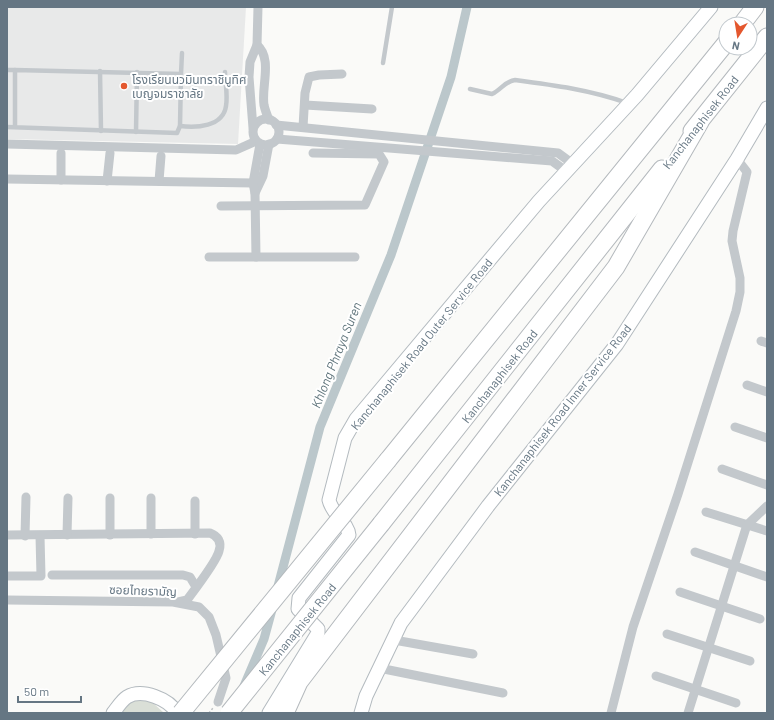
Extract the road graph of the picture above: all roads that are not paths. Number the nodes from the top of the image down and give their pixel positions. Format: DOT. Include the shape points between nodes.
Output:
graph roads {
  1 [pos="258,7"];
  2 [pos="392,7"];
  3 [pos="711,7"];
  4 [pos="756,7"];
  5 [pos="749,16"];
  6 [pos="767,37"];
  7 [pos="257,45"];
  8 [pos="182,53"];
  9 [pos="718,53"];
  10 [pos="383,63"];
  11 [pos="7,70"];
  12 [pos="15,70"];
  13 [pos="100,71"];
  14 [pos="137,72"];
  15 [pos="225,72"];
  16 [pos="181,74"];
  17 [pos="342,74"];
  18 [pos="470,89"];
  19 [pos="629,104"];
  20 [pos="305,105"];
  21 [pos="767,108"];
  22 [pos="372,109"];
  23 [pos="273,122"];
  24 [pos="700,122"];
  25 [pos="180,126"];
  26 [pos="7,127"];
  27 [pos="14,127"];
  28 [pos="303,127"];
  29 [pos="253,128"];
  30 [pos="101,131"];
  31 [pos="136,132"];
  32 [pos="370,133"];
  33 [pos="266,142"];
  34 [pos="7,144"];
  35 [pos="368,145"];
  36 [pos="488,145"];
  37 [pos="61,153"];
  38 [pos="110,153"];
  39 [pos="313,153"];
  40 [pos="486,155"];
  41 [pos="161,156"];
  42 [pos="737,158"];
  43 [pos="570,168"];
  44 [pos="7,179"];
  45 [pos="61,180"];
  46 [pos="107,181"];
  47 [pos="159,181"];
  48 [pos="253,183"];
  49 [pos="255,193"];
  50 [pos="221,206"];
  51 [pos="255,206"];
  52 [pos="209,257"];
  53 [pos="256,257"];
  54 [pos="356,257"];
  55 [pos="747,385"];
  56 [pos="767,392"];
  57 [pos="735,427"];
  58 [pos="767,438"];
  59 [pos="722,469"];
  60 [pos="767,485"];
  61 [pos="26,497"];
  62 [pos="68,498"];
  63 [pos="110,498"];
  64 [pos="151,498"];
  65 [pos="195,501"];
  66 [pos="767,506"];
  67 [pos="706,512"];
  68 [pos="747,525"];
  69 [pos="767,531"];
  70 [pos="151,534"];
  71 [pos="195,534"];
  72 [pos="67,535"];
  73 [pos="110,535"];
  74 [pos="7,536"];
  75 [pos="25,536"];
  76 [pos="40,536"];
  77 [pos="695,552"];
  78 [pos="734,565"];
  79 [pos="52,575"];
  80 [pos="7,576"];
  81 [pos="767,577"];
  82 [pos="196,587"];
  83 [pos="680,592"];
  84 [pos="7,600"];
  85 [pos="178,602"];
  86 [pos="721,606"];
  87 [pos="760,620"];
  88 [pos="667,634"];
  89 [pos="394,640"];
  90 [pos="708,647"];
  91 [pos="473,654"];
  92 [pos="750,661"];
  93 [pos="379,668"];
  94 [pos="656,676"];
  95 [pos="696,689"];
  96 [pos="503,693"];
  97 [pos="736,704"];
  98 [pos="223,707"];
  99 [pos="113,713"];
  100 [pos="177,713"];
  101 [pos="181,713"];
  102 [pos="269,713"];
  103 [pos="285,713"];
  104 [pos="360,713"];
  105 [pos="611,713"];
  106 [pos="688,713"];
  1 -- 7 [label="street"];
  2 -- 10 [label="lane"];
  3 -- 19 [label="main road, Kanchanaphisek Road Outer Service Road"];
  4 -- 5 [label="highway"];
  6 -- 24 [label="highway, Kanchanaphisek Road"];
  7 -- 23 [label="street" via="263,50 265,60 264,105"];
  7 -- 29 [label="street" via="250,62 249,77"];
  8 -- 16 [label="lane"];
  9 -- 101 [label="highway, bridge"];
  11 -- 12 [label="lane"];
  12 -- 13 [label="lane"];
  12 -- 27 [label="lane"];
  13 -- 14 [label="lane"];
  13 -- 30 [label="lane"];
  14 -- 16 [label="lane"];
  14 -- 31 [label="lane"];
  15 -- 25 [label="lane" via="224,114 208,125"];
  16 -- 25 [label="lane"];
  17 -- 20 [label="street" via="309,77"];
  18 -- 19 [label="lane" via="492,94 502,89 509,81 515,80 566,86 609,96"];
  19 -- 43 [label="main road, Kanchanaphisek Road Outer Service Road"];
  20 -- 22 [label="street"];
  20 -- 28 [label="street"];
  21 -- 42 [label="main road, Kanchanaphisek Road Inner Service Road"];
  23 -- 28 [label="street"];
  23 -- 29 [label="street" via="258,122"];
  23 -- 33 [label="street" via="278,132"];
  24 -- 98 [label="highway, Kanchanaphisek Road, bridge" via="381,524"];
  24 -- 103 [label="highway" via="616,267 299,682"];
  25 -- 31 [label="lane" via="177,133"];
  26 -- 27 [label="lane"];
  27 -- 30 [label="lane"];
  28 -- 32 [label="street"];
  29 -- 33 [label="street" via="253,135"];
  30 -- 31 [label="lane"];
  32 -- 35 [label="street"];
  32 -- 36 [label="street"];
  33 -- 34 [label="street" via="236,150"];
  33 -- 35 [label="street"];
  33 -- 48 [label="street"];
  33 -- 49 [label="street" via="263,176"];
  35 -- 40 [label="street"];
  36 -- 40 [label="street"];
  36 -- 43 [label="street" via="558,153"];
  37 -- 45 [label="street"];
  38 -- 46 [label="street"];
  39 -- 51 [label="street" via="379,154 384,162 365,205"];
  40 -- 43 [label="street" via="552,161"];
  41 -- 47 [label="street"];
  42 -- 89 [label="main road, Kanchanaphisek Road Inner Service Road" via="617,344 488,506 401,623"];
  42 -- 105 [label="street" via="747,172 732,241 740,278 739,298 634,627"];
  43 -- 102 [label="main road, Kanchanaphisek Road Outer Service Road" via="539,200 356,419 345,438 329,500 331,509 349,530 349,535 299,598 298,609 318,629 318,634"];
  44 -- 45 [label="street"];
  45 -- 46 [label="street"];
  46 -- 47 [label="street"];
  47 -- 48 [label="street"];
  48 -- 49 [label="street"];
  49 -- 51 [label="street"];
  50 -- 51 [label="street"];
  51 -- 53 [label="street"];
  52 -- 53 [label="street"];
  53 -- 54 [label="street"];
  55 -- 56 [label="street"];
  57 -- 58 [label="street"];
  59 -- 60 [label="street"];
  61 -- 75 [label="street"];
  62 -- 72 [label="street"];
  63 -- 73 [label="street"];
  64 -- 70 [label="street"];
  65 -- 71 [label="street"];
  66 -- 68 [label="street"];
  67 -- 68 [label="street"];
  68 -- 69 [label="street"];
  68 -- 78 [label="street"];
  70 -- 71 [label="street"];
  70 -- 73 [label="street"];
  71 -- 82 [label="street" via="210,533 220,542 219,552"];
  72 -- 73 [label="street"];
  72 -- 76 [label="street"];
  74 -- 75 [label="street"];
  75 -- 76 [label="street"];
  76 -- 80 [label="street" via="41,576"];
  77 -- 78 [label="street"];
  78 -- 81 [label="street"];
  78 -- 86 [label="street"];
  79 -- 82 [label="street" via="183,575 190,577"];
  82 -- 85 [label="street" via="187,600"];
  83 -- 86 [label="street"];
  84 -- 85 [label="street, ซอยไทยรามัญ"];
  85 -- 98 [label="street, ซอยไทยรามัญ" via="199,607 209,617 226,678"];
  86 -- 87 [label="street"];
  86 -- 90 [label="street"];
  88 -- 90 [label="street"];
  89 -- 91 [label="street"];
  89 -- 93 [label="main road, Kanchanaphisek Road Inner Service Road"];
  90 -- 92 [label="street"];
  90 -- 95 [label="street"];
  93 -- 96 [label="street"];
  93 -- 104 [label="main road, Kanchanaphisek Road Inner Service Road"];
  94 -- 95 [label="street"];
  95 -- 97 [label="street"];
  95 -- 106 [label="street"];
  99 -- 100 [label="main road" via="126,697 136,693 150,695 167,703"];
}
